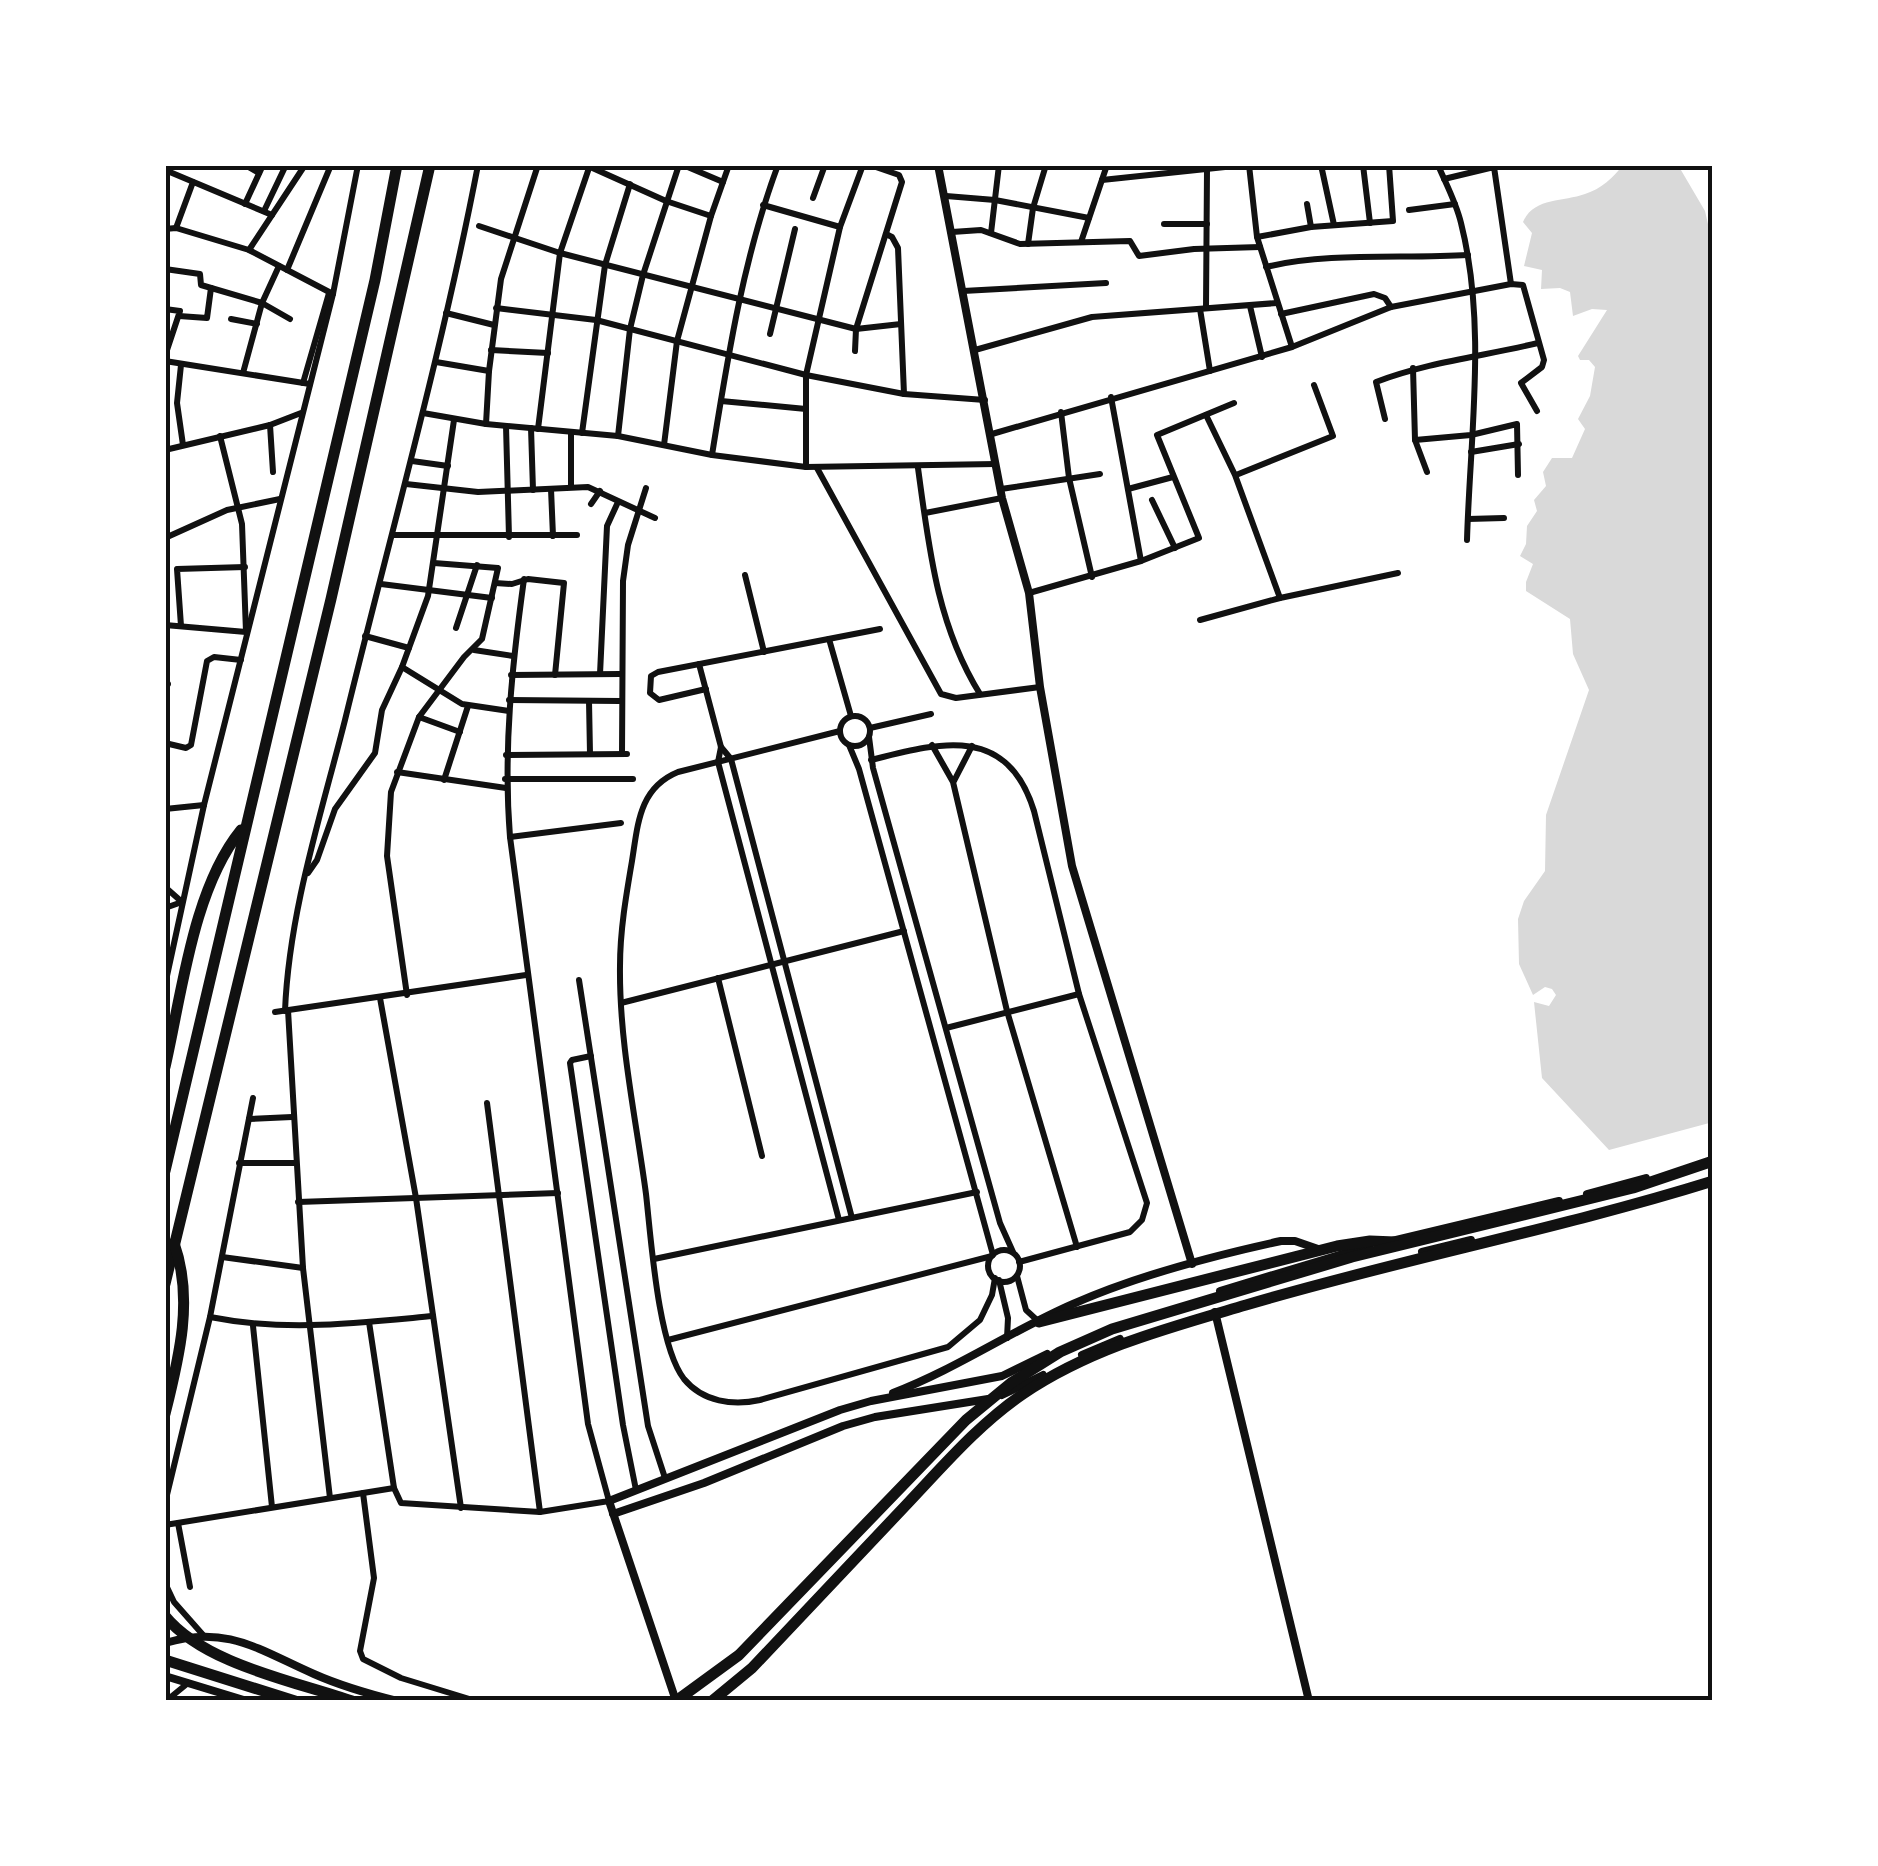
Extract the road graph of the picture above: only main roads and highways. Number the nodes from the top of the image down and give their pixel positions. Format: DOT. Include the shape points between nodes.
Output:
graph roads {
  1 [pos="397,165"];
  2 [pos="430,165"];
  3 [pos="244,827"];
  4 [pos="165,1067"];
  5 [pos="1713,1161"];
  6 [pos="165,1170"];
  7 [pos="1713,1180"];
  8 [pos="174,1242"];
  9 [pos="1404,1243"];
  10 [pos="165,1284"];
  11 [pos="1039,1322"];
  12 [pos="165,1414"];
  13 [pos="165,1616"];
  14 [pos="165,1660"];
  15 [pos="295,1701"];
  16 [pos="352,1701"];
  17 [pos="676,1701"];
  18 [pos="712,1701"];
  1 -- 3 [label="highway"];
  2 -- 8 [label="highway"];
  3 -- 4 [label="highway" via="204,900"];
  3 -- 6 [label="highway"];
  5 -- 9 [label="highway" via="1602,1196"];
  7 -- 18 [label="highway" via="1298,1290 1131,1340 1068,1367 976,1432 752,1668"];
  8 -- 10 [label="highway"];
  8 -- 12 [label="highway" via="184,1309"];
  9 -- 11 [label="highway" via="1337,1246"];
  9 -- 17 [label="highway" via="1112,1329 1035,1367 966,1420 739,1656"];
  13 -- 16 [label="highway" via="210,1653"];
  14 -- 15 [label="highway"];
}
